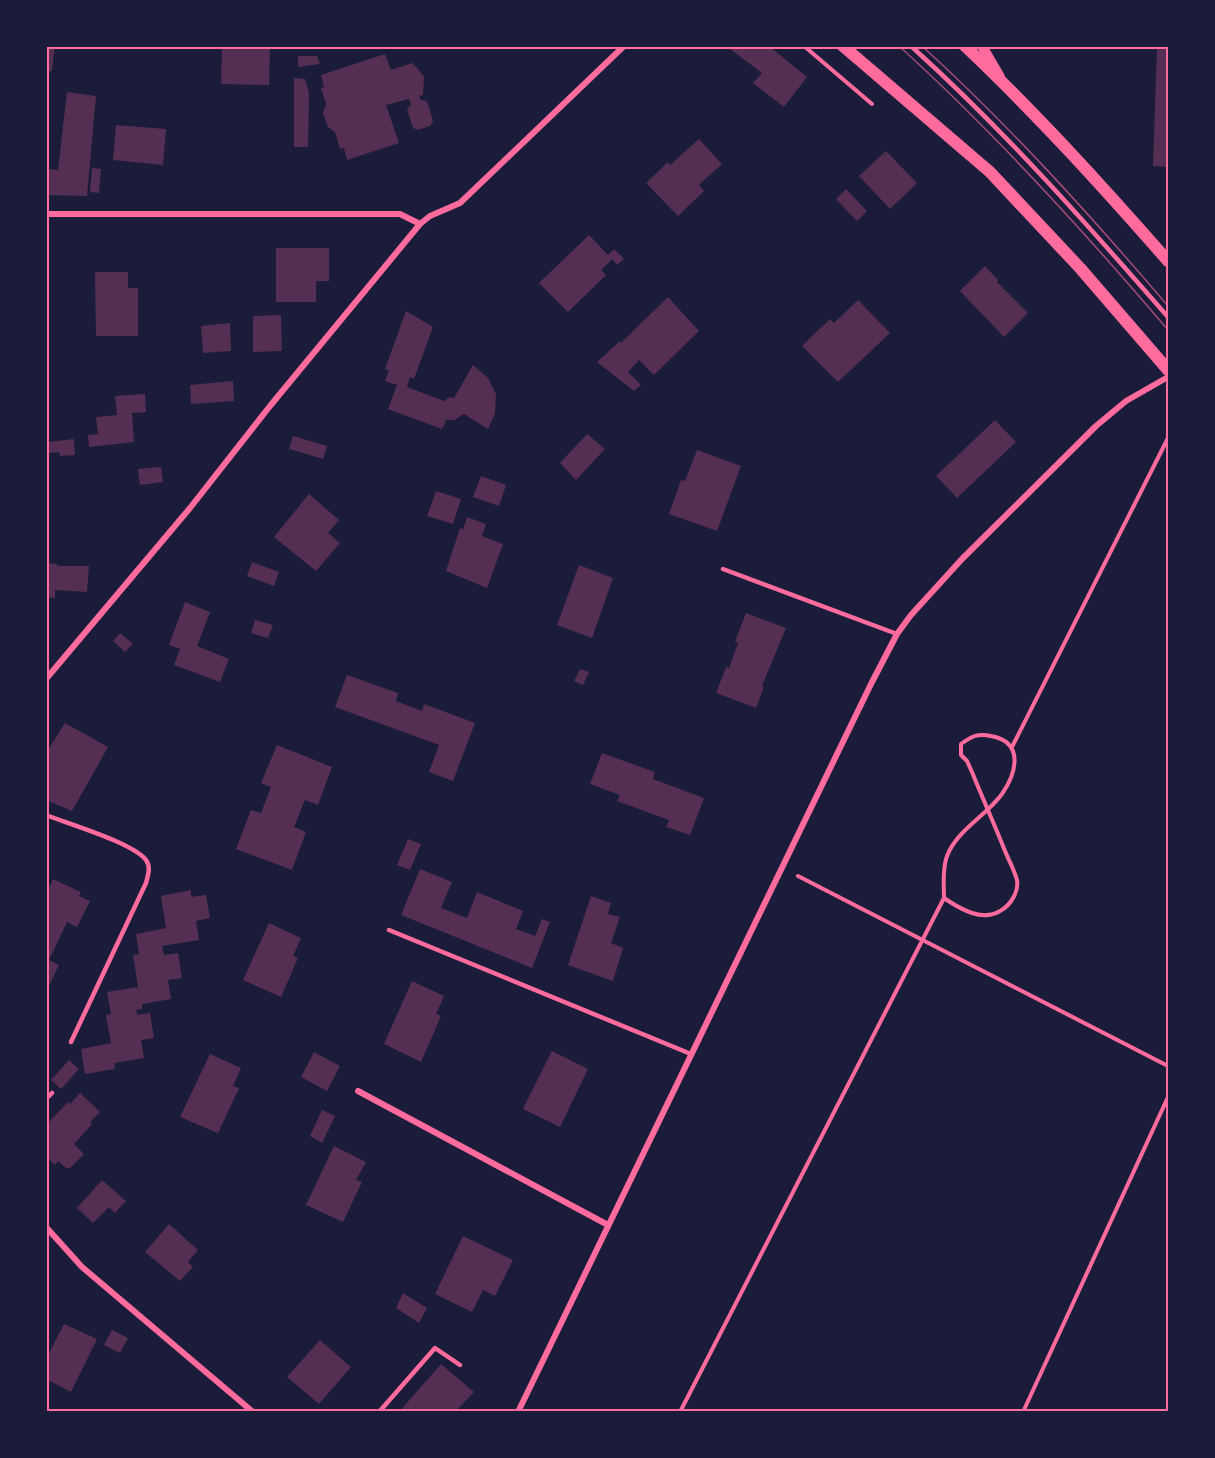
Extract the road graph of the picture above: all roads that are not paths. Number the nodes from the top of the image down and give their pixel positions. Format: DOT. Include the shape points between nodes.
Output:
graph roads {
  1 [pos="624,46"];
  2 [pos="843,46"];
  3 [pos="911,46"];
  4 [pos="965,46"];
  5 [pos="982,46"];
  6 [pos="1004,82"];
  7 [pos="46,214"];
  8 [pos="420,224"];
  9 [pos="1168,261"];
  10 [pos="1168,317"];
  11 [pos="1168,370"];
  12 [pos="1168,377"];
  13 [pos="723,569"];
  14 [pos="897,634"];
  15 [pos="46,679"];
  16 [pos="46,815"];
  17 [pos="389,930"];
  18 [pos="71,1042"];
  19 [pos="691,1054"];
  20 [pos="358,1091"];
  21 [pos="52,1093"];
  22 [pos="46,1099"];
  23 [pos="608,1225"];
  24 [pos="46,1227"];
  25 [pos="460,1365"];
  26 [pos="253,1412"];
  27 [pos="379,1412"];
  28 [pos="518,1412"];
  1 -- 8 [label="street" via="460,203"];
  2 -- 11 [label="main road" via="990,172"];
  3 -- 10 [label="lane" via="1037,171"];
  4 -- 6 [label="main road"];
  5 -- 6 [label="street"];
  6 -- 9 [label="main road"];
  7 -- 8 [label="street" via="400,214"];
  8 -- 15 [label="street"];
  12 -- 14 [label="street" via="1126,401 1096,426 962,559"];
  13 -- 14 [label="lane"];
  14 -- 19 [label="street"];
  16 -- 18 [label="lane" via="127,846 148,866 146,883"];
  17 -- 19 [label="lane"];
  19 -- 23 [label="street"];
  20 -- 23 [label="street"];
  21 -- 22 [label="lane"];
  23 -- 28 [label="street"];
  24 -- 26 [label="street" via="82,1267"];
  25 -- 27 [label="lane" via="435,1348"];
}
